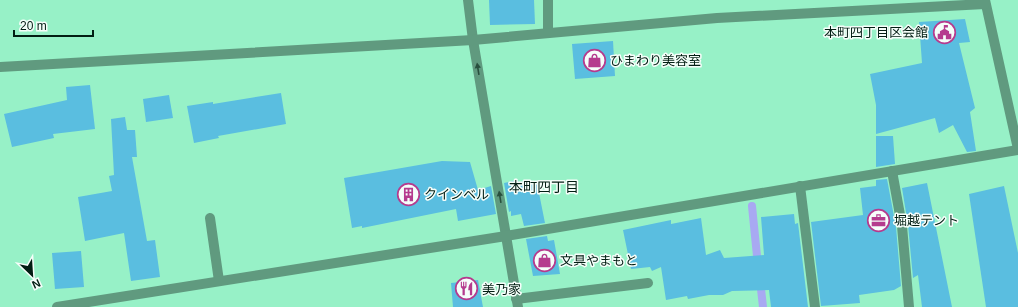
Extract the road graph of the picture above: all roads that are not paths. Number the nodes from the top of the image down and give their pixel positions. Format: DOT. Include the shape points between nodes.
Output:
graph roads {
  1 [pos="468,0"];
  2 [pos="548,0"];
  3 [pos="985,2"];
  4 [pos="548,33"];
  5 [pos="473,40"];
  6 [pos="0,67"];
  7 [pos="1018,149"];
  8 [pos="892,171"];
  9 [pos="800,186"];
  10 [pos="210,218"];
  11 [pos="506,236"];
  12 [pos="219,281"];
  13 [pos="648,283"];
  14 [pos="517,303"];
  15 [pos="57,307"];
  16 [pos="814,307"];
  17 [pos="909,307"];
  1 -- 5 [label="street"];
  2 -- 4 [label="street"];
  3 -- 4 [label="street" via="717,18"];
  3 -- 7 [label="street"];
  4 -- 5 [label="street"];
  5 -- 6 [label="street"];
  11 -- 5 [label="street, one-way"];
  7 -- 8 [label="street"];
  8 -- 9 [label="street"];
  8 -- 17 [label="street" via="902,226"];
  9 -- 11 [label="street"];
  9 -- 16 [label="street"];
  10 -- 12 [label="street"];
  11 -- 12 [label="street"];
  11 -- 14 [label="street"];
  12 -- 15 [label="street"];
  13 -- 14 [label="street"];
}
